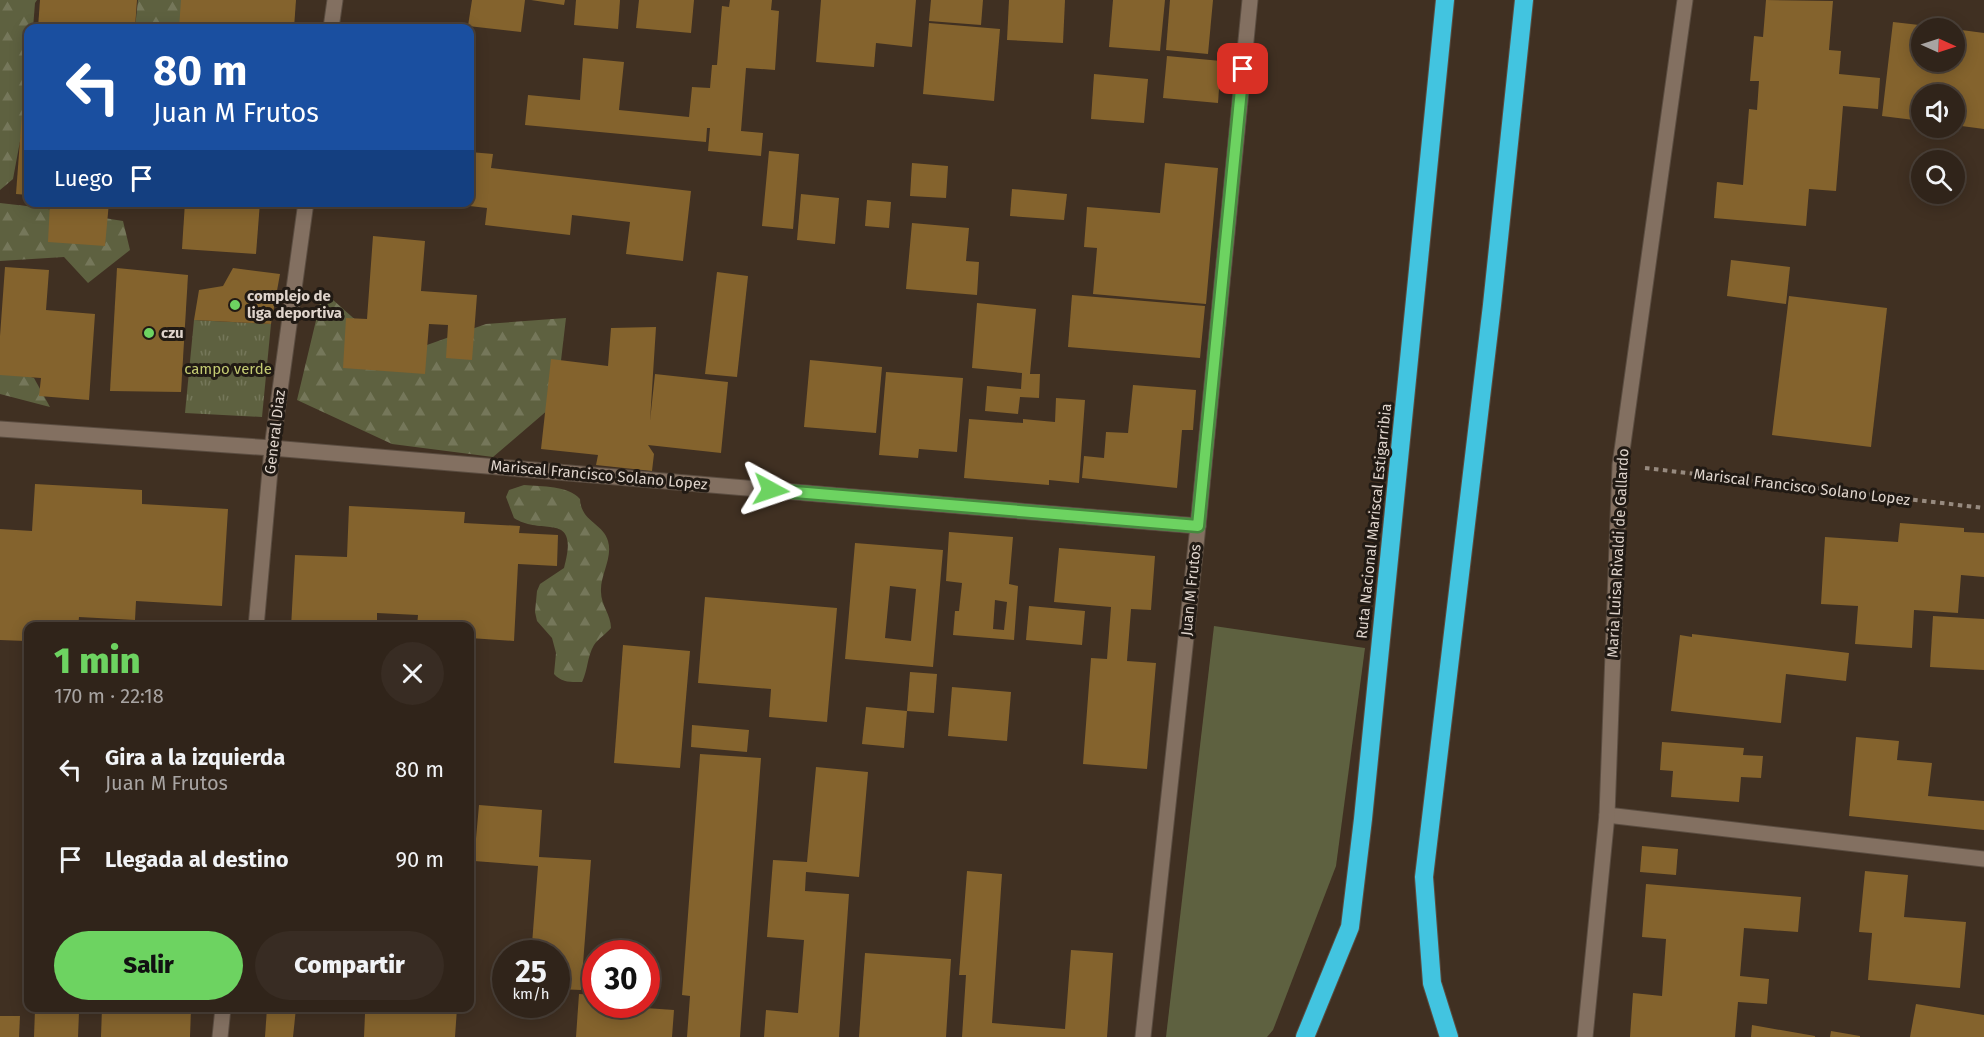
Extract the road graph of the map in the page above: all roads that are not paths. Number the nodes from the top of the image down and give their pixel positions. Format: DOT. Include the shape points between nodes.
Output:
graph roads {
  1 [pos="335,0"];
  2 [pos="1250,0"];
  3 [pos="1444,0"];
  4 [pos="1524,0"];
  5 [pos="1685,0"];
  6 [pos="332,24"];
  7 [pos="305,207"];
  8 [pos="0,429"];
  9 [pos="272,447"];
  10 [pos="1198,526"];
  11 [pos="256,622"];
  12 [pos="1607,815"];
  13 [pos="1984,859"];
  14 [pos="223,1012"];
  15 [pos="220,1037"];
  16 [pos="1143,1037"];
  17 [pos="1305,1037"];
  18 [pos="1449,1037"];
  19 [pos="1585,1037"];
  1 -- 6 [label="street"];
  2 -- 10 [label="street, Juan M Frutos"];
  3 -- 17 [label="highway, Ruta Nacional Mariscal Estigarribia" via="1350,927"];
  4 -- 18 [label="highway" via="1424,877 1432,983"];
  5 -- 12 [label="street, Maria Luisa Rivaldi de Gallardo" via="1620,465"];
  7 -- 9 [label="street, General Diaz"];
  8 -- 9 [label="street, Mariscal Francisco Solano Lopez"];
  9 -- 10 [label="street, Mariscal Francisco Solano Lopez"];
  9 -- 11 [label="street, General Diaz"];
  10 -- 16 [label="street, Juan M Frutos"];
  12 -- 13 [label="street"];
  12 -- 19 [label="street, Maria Luisa Rivaldi de Gallardo"];
  14 -- 15 [label="street"];
}
